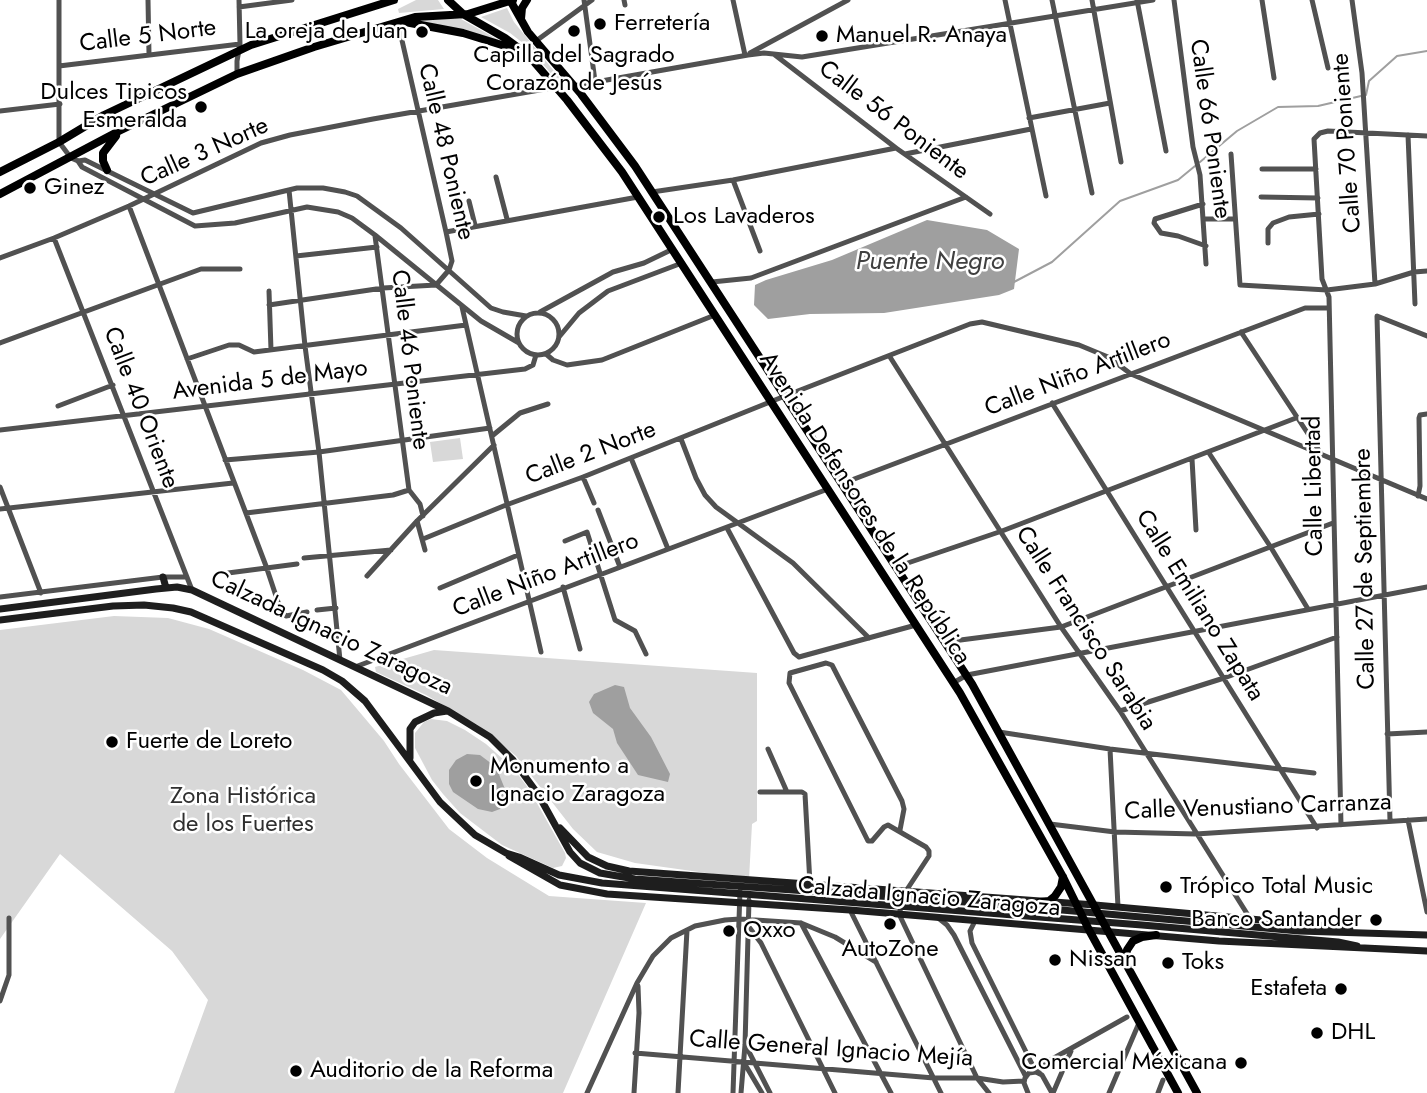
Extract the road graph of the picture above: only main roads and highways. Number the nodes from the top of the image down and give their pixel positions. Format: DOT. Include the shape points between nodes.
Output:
graph roads {
  1 [pos="394,0"];
  2 [pos="448,0"];
  3 [pos="511,0"];
  4 [pos="527,0"];
  5 [pos="463,14"];
  6 [pos="400,22"];
  7 [pos="521,22"];
  8 [pos="526,52"];
  9 [pos="120,131"];
  10 [pos="107,170"];
  11 [pos="0,172"];
  12 [pos="0,194"];
  13 [pos="163,577"];
  14 [pos="166,588"];
  15 [pos="0,609"];
  16 [pos="0,620"];
  17 [pos="448,711"];
  18 [pos="411,763"];
  19 [pos="555,823"];
  20 [pos="506,853"];
  21 [pos="725,877"];
  22 [pos="1063,877"];
  23 [pos="770,880"];
  24 [pos="922,892"];
  25 [pos="948,894"];
  26 [pos="1028,901"];
  27 [pos="725,902"];
  28 [pos="1040,902"];
  29 [pos="1075,904"];
  30 [pos="765,905"];
  31 [pos="1096,905"];
  32 [pos="1186,914"];
  33 [pos="925,916"];
  34 [pos="937,917"];
  35 [pos="1031,926"];
  36 [pos="1089,930"];
  37 [pos="1108,932"];
  38 [pos="1357,932"];
  39 [pos="1298,934"];
  40 [pos="1156,935"];
  41 [pos="1427,935"];
  42 [pos="1183,939"];
  43 [pos="1357,947"];
  44 [pos="1427,951"];
  45 [pos="1127,965"];
  46 [pos="1178,1093"];
  47 [pos="1197,1093"];
  1 -- 11 [label="main road" via="240,47"];
  2 -- 5 [label="main road, Avenida Defensores de la República"];
  3 -- 5 [label="main road"];
  3 -- 7 [label="main road, Avenida Defensores de la República"];
  4 -- 7 [label="main road"];
  5 -- 6 [label="main road"];
  5 -- 8 [label="main road, Avenida Defensores de la República"];
  6 -- 8 [label="main road" via="463,33"];
  6 -- 9 [label="main road" via="237,74"];
  7 -- 31 [label="main road, Avenida Defensores de la República" via="623,150 712,282 967,675"];
  8 -- 22 [label="main road, Avenida Defensores de la República" via="638,197 716,315 953,683"];
  9 -- 10 [label="main road" via="103,153"];
  9 -- 12 [label="main road" via="74,160"];
  13 -- 14 [label="main road"];
  14 -- 15 [label="main road, Calzada Ignacio Zaragoza"];
  14 -- 17 [label="main road, Calzada Ignacio Zaragoza" via="192,590"];
  16 -- 18 [label="main road, Calzada Ignacio Zaragoza" via="113,606 191,612 342,681 365,701"];
  17 -- 18 [label="main road" via="434,713 410,729"];
  17 -- 19 [label="main road, Calzada Ignacio Zaragoza" via="505,751"];
  18 -- 20 [label="main road, Calzada Ignacio Zaragoza" via="450,813"];
  19 -- 21 [label="main road, Calzada Ignacio Zaragoza" via="588,857 607,866"];
  19 -- 39 [label="main road, Calzada Ignacio Zaragoza" via="580,863 600,873 635,879 1003,905"];
  20 -- 27 [label="main road, Calzada Ignacio Zaragoza" via="560,885 607,894"];
  20 -- 39 [label="main road, Calzada Ignacio Zaragoza" via="559,875 602,883"];
  21 -- 23 [label="main road, Calzada Ignacio Zaragoza"];
  21 -- 27 [label="main road" via="736,893"];
  22 -- 28 [label="main road" via="1055,896"];
  22 -- 29 [label="main road, Avenida Defensores de la República"];
  23 -- 24 [label="main road, Calzada Ignacio Zaragoza"];
  23 -- 30 [label="main road" via="763,890"];
  24 -- 25 [label="main road, Calzada Ignacio Zaragoza"];
  24 -- 33 [label="main road" via="931,906"];
  25 -- 26 [label="main road, Calzada Ignacio Zaragoza"];
  25 -- 34 [label="main road" via="934,907"];
  26 -- 28 [label="main road, Calzada Ignacio Zaragoza"];
  26 -- 35 [label="main road" via="1038,915"];
  27 -- 30 [label="main road, Calzada Ignacio Zaragoza"];
  28 -- 29 [label="main road, Calzada Ignacio Zaragoza"];
  29 -- 31 [label="main road, Calzada Ignacio Zaragoza"];
  29 -- 36 [label="main road, Avenida Defensores de la República"];
  30 -- 33 [label="main road, Calzada Ignacio Zaragoza"];
  31 -- 32 [label="main road, Calzada Ignacio Zaragoza"];
  31 -- 37 [label="main road, Avenida Defensores de la República"];
  32 -- 38 [label="main road, Calzada Ignacio Zaragoza"];
  32 -- 42 [label="main road" via="1173,927"];
  33 -- 34 [label="main road, Calzada Ignacio Zaragoza"];
  34 -- 35 [label="main road, Calzada Ignacio Zaragoza"];
  35 -- 36 [label="main road, Calzada Ignacio Zaragoza"];
  36 -- 37 [label="main road, Calzada Ignacio Zaragoza"];
  36 -- 46 [label="main road, Avenida Defensores de la República"];
  37 -- 40 [label="main road, Calzada Ignacio Zaragoza"];
  37 -- 45 [label="main road, Avenida Defensores de la República"];
  38 -- 39 [label="main road, Calzada Ignacio Zaragoza"];
  38 -- 41 [label="main road, Calzada Ignacio Zaragoza"];
  39 -- 43 [label="main road, Calzada Ignacio Zaragoza"];
  40 -- 42 [label="main road, Calzada Ignacio Zaragoza"];
  40 -- 45 [label="main road" via="1133,941 1127,950"];
  42 -- 43 [label="main road, Calzada Ignacio Zaragoza"];
  43 -- 44 [label="main road, Calzada Ignacio Zaragoza"];
  45 -- 47 [label="main road, Avenida Defensores de la República"];
}
